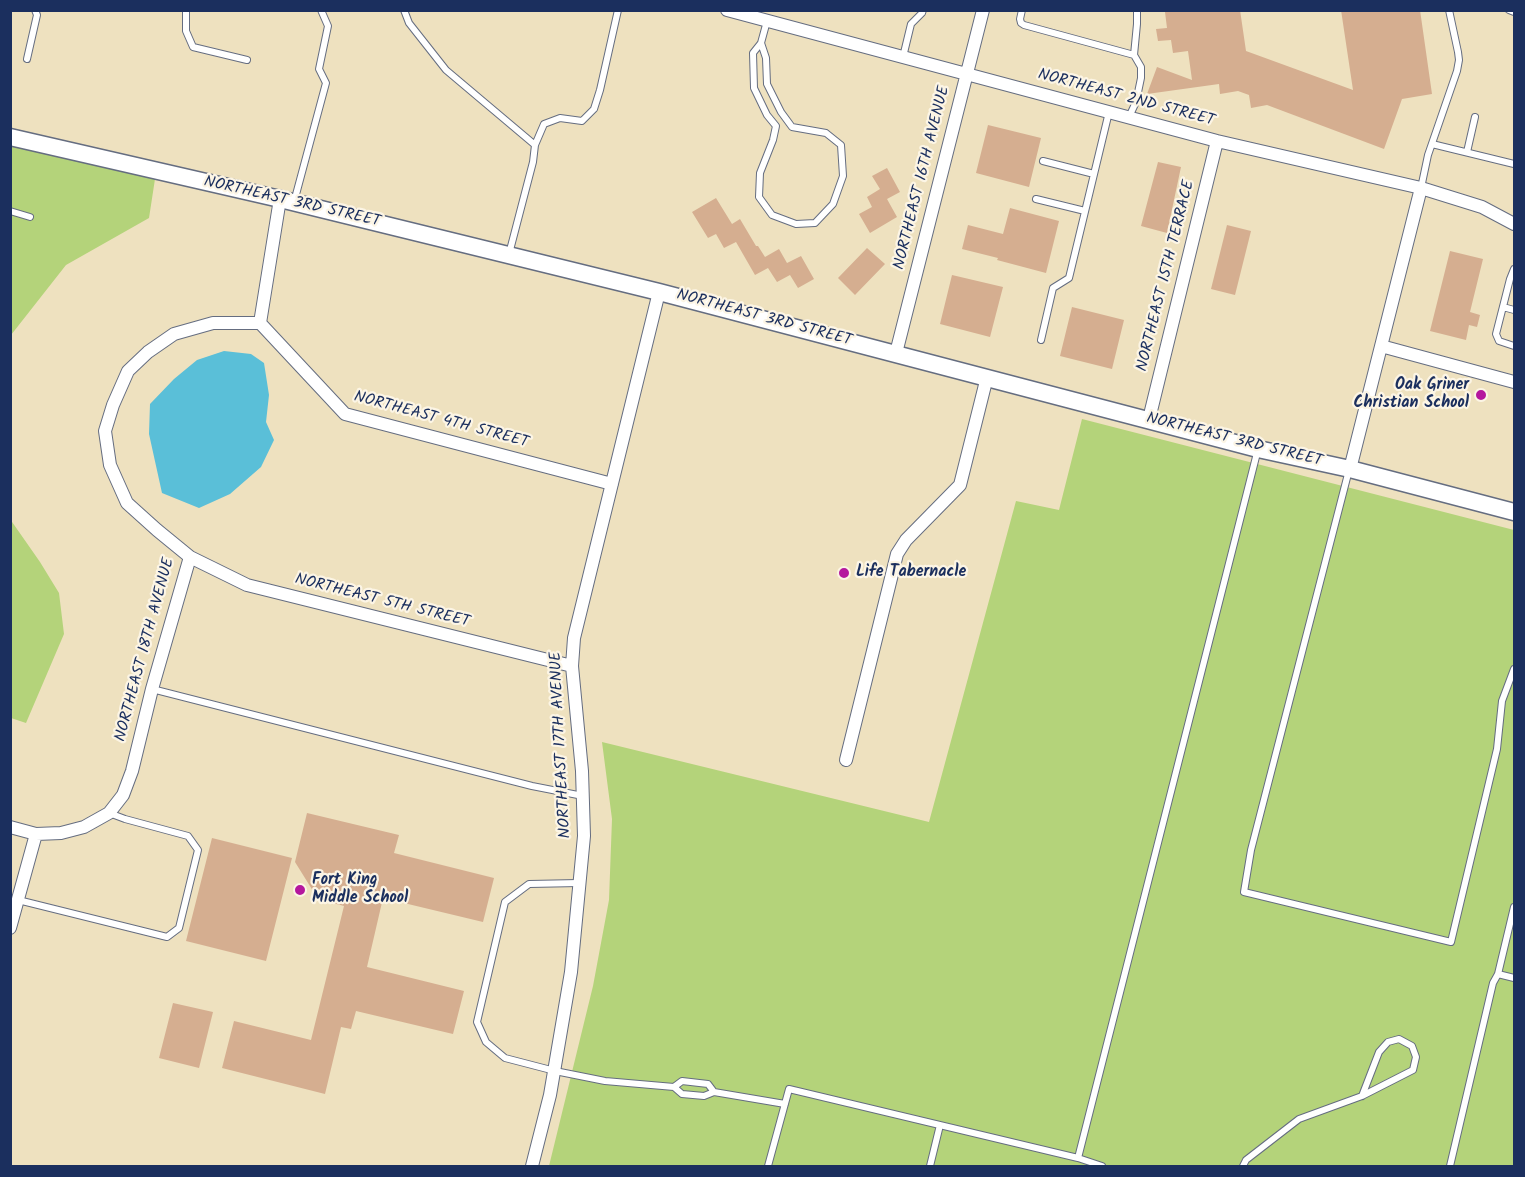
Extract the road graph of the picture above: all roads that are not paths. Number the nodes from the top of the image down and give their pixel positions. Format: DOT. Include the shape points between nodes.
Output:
graph roads {
  1 [pos="35,10"];
  2 [pos="186,10"];
  3 [pos="321,10"];
  4 [pos="404,10"];
  5 [pos="618,10"];
  6 [pos="728,10"];
  7 [pos="923,10"];
  8 [pos="983,10"];
  9 [pos="1022,10"];
  10 [pos="1137,10"];
  11 [pos="1449,10"];
  12 [pos="1509,10"];
  13 [pos="1515,12"];
  14 [pos="767,21"];
  15 [pos="761,43"];
  16 [pos="1134,55"];
  17 [pos="903,57"];
  18 [pos="27,59"];
  19 [pos="247,60"];
  20 [pos="967,74"];
  21 [pos="1109,112"];
  22 [pos="1129,117"];
  23 [pos="1475,117"];
  24 [pos="10,137"];
  25 [pos="1217,141"];
  26 [pos="1432,144"];
  27 [pos="535,145"];
  28 [pos="1467,152"];
  29 [pos="1043,161"];
  30 [pos="1515,164"];
  31 [pos="1094,174"];
  32 [pos="1422,188"];
  33 [pos="1036,199"];
  34 [pos="287,201"];
  35 [pos="10,211"];
  36 [pos="1085,211"];
  37 [pos="30,217"];
  38 [pos="1515,224"];
  39 [pos="508,255"];
  40 [pos="1515,269"];
  41 [pos="660,292"];
  42 [pos="1503,307"];
  43 [pos="1515,310"];
  44 [pos="260,323"];
  45 [pos="1041,340"];
  46 [pos="1381,346"];
  47 [pos="1515,346"];
  48 [pos="896,353"];
  49 [pos="987,377"];
  50 [pos="1515,382"];
  51 [pos="1149,420"];
  52 [pos="1258,449"];
  53 [pos="1350,469"];
  54 [pos="612,484"];
  55 [pos="1515,512"];
  56 [pos="190,556"];
  57 [pos="572,666"];
  58 [pos="1515,669"];
  59 [pos="152,689"];
  60 [pos="846,760"];
  61 [pos="583,796"];
  62 [pos="109,813"];
  63 [pos="10,827"];
  64 [pos="36,834"];
  65 [pos="580,883"];
  66 [pos="17,900"];
  67 [pos="1515,907"];
  68 [pos="10,928"];
  69 [pos="1498,974"];
  70 [pos="1515,978"];
  71 [pos="555,1071"];
  72 [pos="674,1087"];
  73 [pos="714,1092"];
  74 [pos="1362,1096"];
  75 [pos="785,1104"];
  76 [pos="940,1125"];
  77 [pos="1078,1158"];
  78 [pos="1101,1166"];
  79 [pos="532,1167"];
  80 [pos="768,1167"];
  81 [pos="930,1167"];
  82 [pos="1243,1167"];
  83 [pos="1450,1167"];
  1 -- 18 [label="lane"];
  2 -- 19 [label="lane" via="186,31 194,47"];
  3 -- 34 [label="lane" via="328,26 319,69 326,83"];
  4 -- 27 [label="lane" via="409,23 446,70"];
  5 -- 27 [label="lane" via="594,109 582,121 560,118 544,124"];
  6 -- 14 [label="street, NORTHEAST 2ND STREET"];
  7 -- 17 [label="lane" via="911,24"];
  8 -- 20 [label="street, NORTHEAST 16TH AVENUE"];
  9 -- 16 [label="lane" via="1020,19 1024,25"];
  10 -- 16 [label="lane"];
  11 -- 26 [label="lane" via="1459,60"];
  12 -- 13 [label="lane"];
  14 -- 15 [label="lane"];
  14 -- 17 [label="street, NORTHEAST 2ND STREET"];
  15 -- 15 [label="lane" via="753,53 754,88 776,126 760,173 759,197 772,215 796,224 814,223 833,204 843,176 841,145 826,133 792,127 767,84"];
  16 -- 22 [label="lane" via="1141,67 1141,78"];
  17 -- 20 [label="street, NORTHEAST 2ND STREET"];
  20 -- 21 [label="street, NORTHEAST 2ND STREET"];
  20 -- 48 [label="street, NORTHEAST 16TH AVENUE"];
  21 -- 22 [label="street, NORTHEAST 2ND STREET"];
  21 -- 31 [label="lane"];
  22 -- 25 [label="street, NORTHEAST 2ND STREET"];
  23 -- 28 [label="lane"];
  24 -- 34 [label="street, NORTHEAST 3RD STREET"];
  25 -- 32 [label="street, NORTHEAST 2ND STREET"];
  25 -- 51 [label="street, NORTHEAST 15TH TERRACE"];
  26 -- 28 [label="lane"];
  26 -- 32 [label="lane"];
  27 -- 39 [label="lane"];
  28 -- 30 [label="lane"];
  29 -- 31 [label="lane"];
  31 -- 36 [label="lane"];
  32 -- 38 [label="street, NORTHEAST 2ND STREET" via="1482,207"];
  32 -- 46 [label="street"];
  33 -- 36 [label="lane"];
  34 -- 39 [label="street, NORTHEAST 3RD STREET"];
  34 -- 44 [label="street"];
  35 -- 37 [label="lane"];
  36 -- 45 [label="lane" via="1069,278 1053,288"];
  39 -- 41 [label="street, NORTHEAST 3RD STREET"];
  40 -- 42 [label="lane"];
  41 -- 48 [label="street, NORTHEAST 3RD STREET"];
  41 -- 54 [label="street, NORTHEAST 17TH AVENUE"];
  42 -- 43 [label="lane"];
  42 -- 47 [label="lane" via="1496,334 1499,341"];
  44 -- 54 [label="street, NORTHEAST 4TH STREET" via="345,414"];
  44 -- 56 [label="street, NORTHEAST 18TH AVENUE" via="213,323 174,334 148,352 128,371 105,431 110,465 127,503"];
  46 -- 50 [label="street"];
  46 -- 53 [label="street"];
  48 -- 49 [label="street, NORTHEAST 3RD STREET"];
  49 -- 51 [label="street, NORTHEAST 3RD STREET"];
  49 -- 60 [label="street" via="960,485 897,554"];
  51 -- 52 [label="street, NORTHEAST 3RD STREET"];
  52 -- 53 [label="street, NORTHEAST 3RD STREET"];
  52 -- 77 [label="lane"];
  53 -- 55 [label="street, NORTHEAST 3RD STREET"];
  53 -- 58 [label="lane" via="1254,839 1244,892 1451,942 1497,749 1502,701"];
  54 -- 57 [label="street, NORTHEAST 17TH AVENUE" via="574,638"];
  56 -- 57 [label="street, NORTHEAST 5TH STREET" via="247,585"];
  56 -- 59 [label="street, NORTHEAST 18TH AVENUE"];
  57 -- 61 [label="street, NORTHEAST 17TH AVENUE"];
  59 -- 61 [label="lane"];
  59 -- 62 [label="street, NORTHEAST 18TH AVENUE" via="132,771 123,795"];
  61 -- 65 [label="street, NORTHEAST 17TH AVENUE"];
  62 -- 64 [label="street, NORTHEAST 18TH AVENUE" via="84,827"];
  62 -- 66 [label="lane" via="188,836 198,850 179,928 167,937"];
  63 -- 64 [label="street, NORTHEAST 18TH AVENUE"];
  64 -- 66 [label="street"];
  65 -- 71 [label="street, NORTHEAST 17TH AVENUE" via="572,972"];
  65 -- 71 [label="lane" via="529,884 505,902 477,1022 486,1042 505,1058"];
  66 -- 68 [label="street"];
  67 -- 69 [label="lane"];
  69 -- 70 [label="lane"];
  69 -- 83 [label="lane"];
  71 -- 72 [label="lane" via="605,1081"];
  71 -- 79 [label="street, NORTHEAST 17TH AVENUE"];
  72 -- 73 [label="lane" via="682,1094 704,1096"];
  72 -- 73 [label="lane" via="682,1081 708,1084"];
  73 -- 75 [label="lane"];
  74 -- 74 [label="lane" via="1379,1052 1388,1042 1399,1039 1412,1046 1416,1057 1413,1070"];
  74 -- 82 [label="lane" via="1299,1119 1246,1160"];
  75 -- 76 [label="lane" via="789,1089"];
  75 -- 80 [label="lane"];
  76 -- 77 [label="lane"];
  76 -- 81 [label="lane"];
  77 -- 78 [label="lane"];
}
